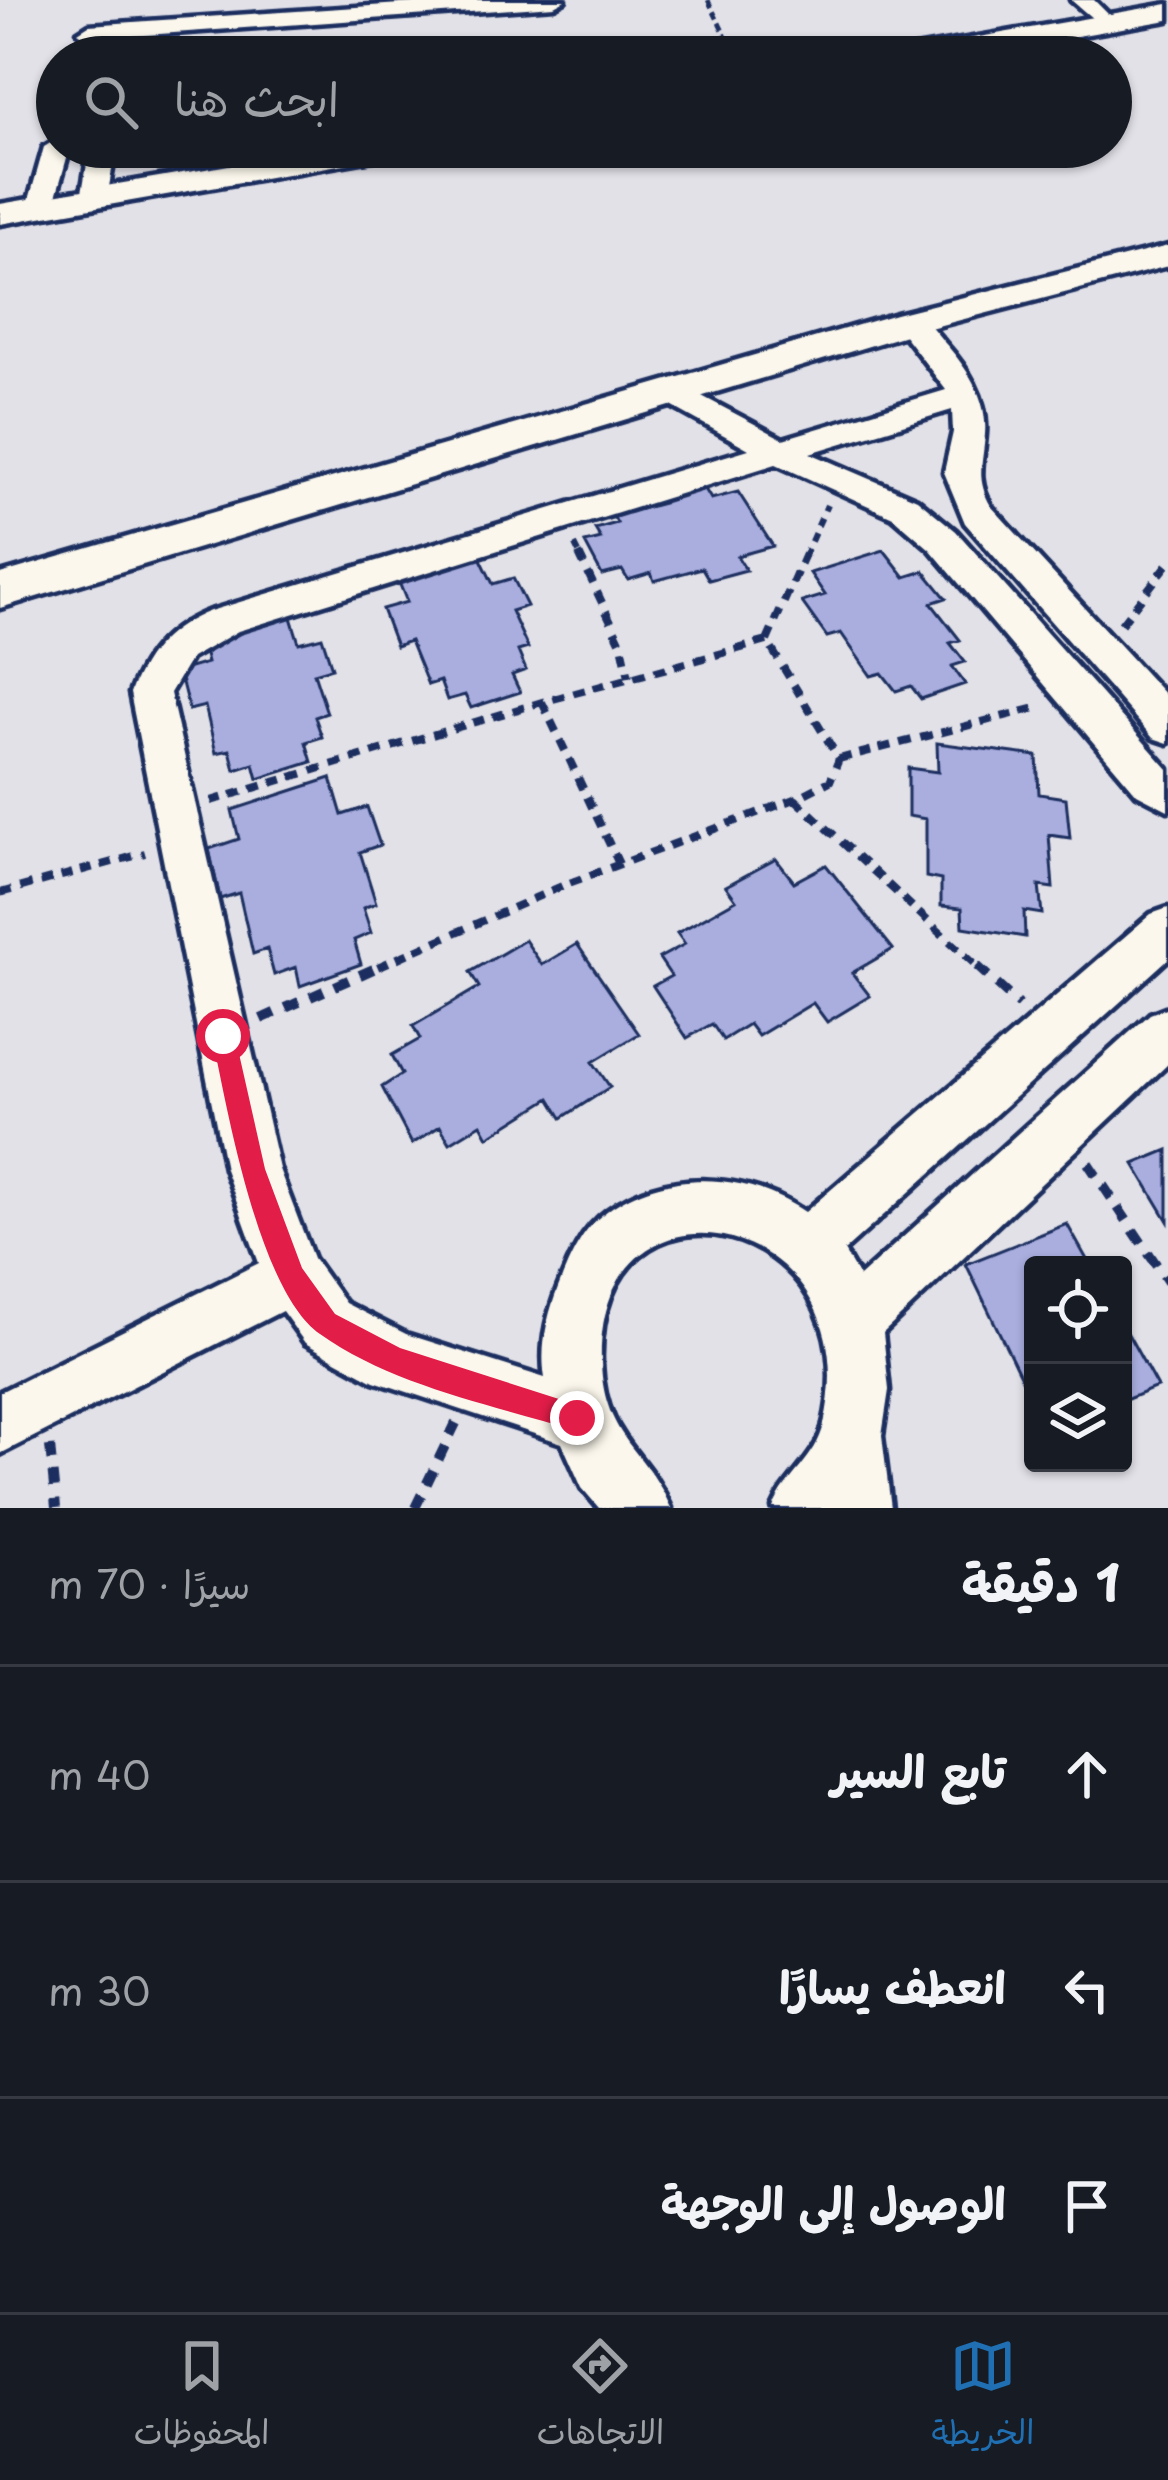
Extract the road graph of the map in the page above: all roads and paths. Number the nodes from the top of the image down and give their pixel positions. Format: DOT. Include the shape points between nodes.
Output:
graph roads {
  1 [pos="98,0"];
  2 [pos="129,0"];
  3 [pos="554,0"];
  4 [pos="707,0"];
  5 [pos="1082,0"];
  6 [pos="1168,12"];
  7 [pos="1118,14"];
  8 [pos="123,29"];
  9 [pos="89,32"];
  10 [pos="88,36"];
  11 [pos="122,36"];
  12 [pos="725,36"];
  13 [pos="1012,36"];
  14 [pos="51,168"];
  15 [pos="99,168"];
  16 [pos="268,168"];
  17 [pos="94,198"];
  18 [pos="40,207"];
  19 [pos="0,214"];
  20 [pos="1168,256"];
  21 [pos="909,322"];
  22 [pos="668,391"];
  23 [pos="964,394"];
  24 [pos="779,451"];
  25 [pos="838,482"];
  26 [pos="961,487"];
  27 [pos="905,508"];
  28 [pos="562,518"];
  29 [pos="1168,564"];
  30 [pos="0,591"];
  31 [pos="766,641"];
  32 [pos="1100,650"];
  33 [pos="628,677"];
  34 [pos="1079,697"];
  35 [pos="542,702"];
  36 [pos="1168,726"];
  37 [pos="838,759"];
  38 [pos="1168,792"];
  39 [pos="795,799"];
  40 [pos="178,828"];
  41 [pos="619,864"];
  42 [pos="0,893"];
  43 [pos="1168,929"];
  44 [pos="1168,1031"];
  45 [pos="1050,1033"];
  46 [pos="223,1036"];
  47 [pos="1064,1127"];
  48 [pos="806,1248"];
  49 [pos="292,1276"];
  50 [pos="1168,1282"];
  51 [pos="851,1322"];
  52 [pos="475,1385"];
  53 [pos="577,1418"];
  54 [pos="0,1424"];
  55 [pos="853,1439"];
  56 [pos="415,1508"];
  57 [pos="640,1508"];
  58 [pos="804,1508"];
  59 [pos="860,1508"];
  1 -- 9 [label="street"];
  2 -- 8 [label="street"];
  3 -- 8 [label="street"];
  4 -- 12 [label="path"];
  5 -- 7 [label="street"];
  6 -- 7 [label="street"];
  7 -- 13 [label="street"];
  8 -- 9 [label="street"];
  8 -- 11 [label="street"];
  9 -- 10 [label="street"];
  14 -- 18 [label="street"];
  15 -- 17 [label="street"];
  16 -- 17 [label="street"];
  17 -- 18 [label="street"];
  18 -- 19 [label="street"];
  20 -- 21 [label="street"];
  21 -- 22 [label="street"];
  21 -- 23 [label="street"];
  22 -- 24 [label="street"];
  22 -- 30 [label="street"];
  23 -- 24 [label="street"];
  23 -- 26 [label="street"];
  24 -- 25 [label="street"];
  24 -- 28 [label="street"];
  25 -- 27 [label="street"];
  25 -- 31 [label="path"];
  26 -- 27 [label="street"];
  26 -- 32 [label="street"];
  27 -- 34 [label="street" via="943,540"];
  28 -- 33 [label="path" via="622,645"];
  28 -- 40 [label="street" via="224,621 173,648 150,693"];
  29 -- 32 [label="path"];
  31 -- 33 [label="path"];
  31 -- 37 [label="path"];
  32 -- 36 [label="street"];
  33 -- 35 [label="path"];
  34 -- 37 [label="path"];
  34 -- 38 [label="street"];
  35 -- 40 [label="path"];
  35 -- 41 [label="path"];
  37 -- 39 [label="path" via="830,781"];
  39 -- 41 [label="path"];
  39 -- 45 [label="path"];
  40 -- 42 [label="path"];
  40 -- 46 [label="street"];
  41 -- 46 [label="path"];
  43 -- 45 [label="street"];
  44 -- 47 [label="street"];
  45 -- 48 [label="street"];
  46 -- 49 [label="street" via="252,1169"];
  47 -- 50 [label="path"];
  47 -- 51 [label="street"];
  48 -- 51 [label="street"];
  48 -- 53 [label="street" via="775,1223 702,1204 634,1227 606,1253 572,1327"];
  49 -- 52 [label="street" via="326,1323 395,1360"];
  49 -- 54 [label="street"];
  51 -- 55 [label="street" via="861,1400"];
  52 -- 53 [label="street"];
  52 -- 56 [label="path"];
  53 -- 57 [label="street" via="605,1473"];
  55 -- 58 [label="street" via="821,1496"];
  55 -- 59 [label="street"];
}
